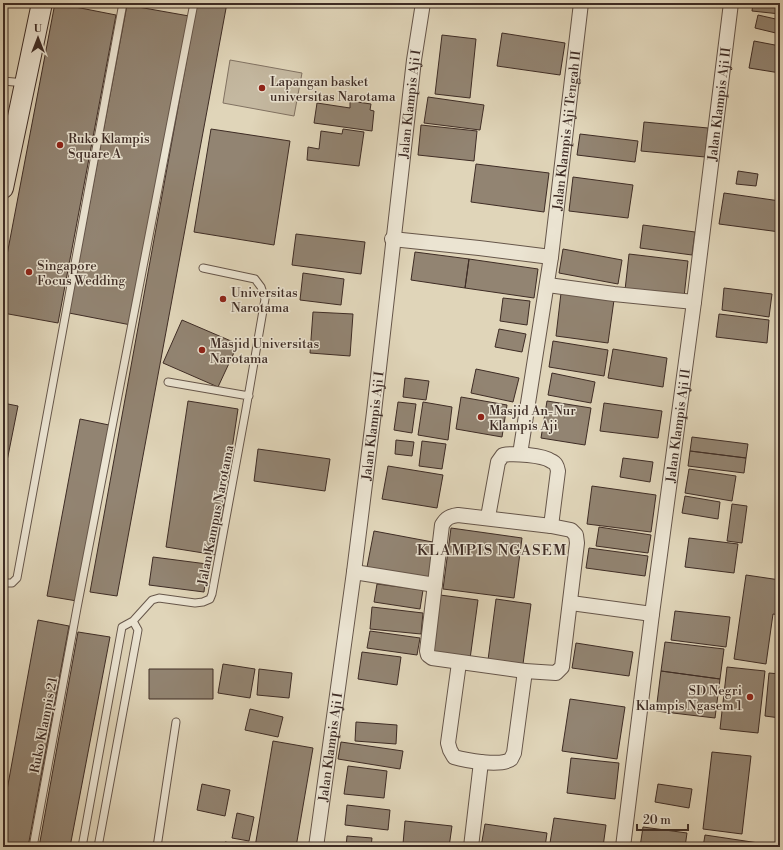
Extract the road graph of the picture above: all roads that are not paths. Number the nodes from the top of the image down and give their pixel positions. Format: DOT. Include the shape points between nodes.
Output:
graph roads {
  1 [pos="42,3"];
  2 [pos="123,3"];
  3 [pos="194,3"];
  4 [pos="423,3"];
  5 [pos="581,3"];
  6 [pos="731,3"];
  7 [pos="3,81"];
  8 [pos="26,84"];
  9 [pos="3,188"];
  10 [pos="392,239"];
  11 [pos="552,257"];
  12 [pos="203,268"];
  13 [pos="548,285"];
  14 [pos="694,302"];
  15 [pos="168,382"];
  16 [pos="248,396"];
  17 [pos="520,454"];
  18 [pos="488,518"];
  19 [pos="552,526"];
  20 [pos="354,572"];
  21 [pos="3,583"];
  22 [pos="435,585"];
  23 [pos="571,604"];
  24 [pos="652,614"];
  25 [pos="133,621"];
  26 [pos="459,663"];
  27 [pos="525,671"];
  28 [pos="176,722"];
  29 [pos="481,762"];
  30 [pos="33,847"];
  31 [pos="82,847"];
  32 [pos="98,847"];
  33 [pos="158,847"];
  34 [pos="316,847"];
  35 [pos="471,847"];
  36 [pos="623,847"];
  1 -- 8 [label="main road"];
  2 -- 21 [label="lane" via="16,578 12,583"];
  3 -- 30 [label="lane, Ruko Klampis 21"];
  4 -- 10 [label="street, Jalan Klampis Aji I"];
  5 -- 11 [label="street, Jalan Klampis Aji Tengah II"];
  6 -- 14 [label="street, Jalan Klampis Aji II"];
  7 -- 8 [label="lane"];
  8 -- 9 [label="main road" via="12,134"];
  10 -- 11 [label="street"];
  10 -- 20 [label="street, Jalan Klampis Aji I"];
  11 -- 13 [label="street, Jalan Klampis Aji Tengah II"];
  12 -- 16 [label="lane, Jalan Kampus Narotama" via="255,279 261,286 265,299"];
  13 -- 14 [label="street"];
  13 -- 17 [label="street, Jalan Klampis Aji Tengah II"];
  14 -- 24 [label="street, Jalan Klampis Aji II"];
  15 -- 16 [label="lane"];
  16 -- 25 [label="lane, Jalan Kampus Narotama" via="210,599 195,603 159,598 152,600"];
  17 -- 18 [label="street" via="503,455 498,462"];
  17 -- 19 [label="street" via="548,459 557,466"];
  18 -- 19 [label="street"];
  18 -- 22 [label="street" via="458,515 445,519 442,524"];
  19 -- 23 [label="street" via="572,530 576,535"];
  20 -- 22 [label="street"];
  20 -- 34 [label="street, Jalan Klampis Aji I"];
  22 -- 26 [label="street" via="428,655"];
  23 -- 24 [label="street"];
  23 -- 27 [label="street" via="560,671"];
  24 -- 36 [label="street, Jalan Klampis Aji II"];
  25 -- 31 [label="lane, Jalan Kampus Narotama" via="122,627"];
  25 -- 32 [label="lane" via="138,630"];
  26 -- 27 [label="street"];
  26 -- 29 [label="street" via="448,743 454,757"];
  27 -- 29 [label="street" via="512,758 507,761"];
  28 -- 33 [label="lane"];
  29 -- 35 [label="street"];
}
